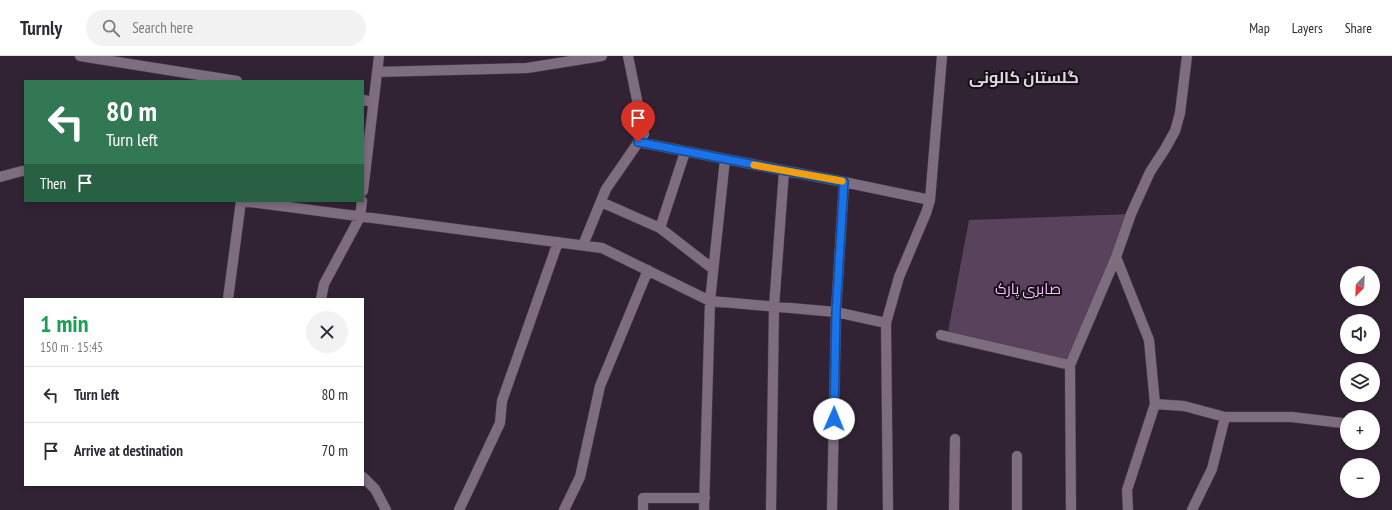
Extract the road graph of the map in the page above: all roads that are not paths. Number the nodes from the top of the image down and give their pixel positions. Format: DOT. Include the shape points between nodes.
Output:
graph roads {
  1 [pos="80,56"];
  2 [pos="379,56"];
  3 [pos="602,56"];
  4 [pos="628,56"];
  5 [pos="942,56"];
  6 [pos="1187,56"];
  7 [pos="377,72"];
  8 [pos="231,80"];
  9 [pos="368,101"];
  10 [pos="638,142"];
  11 [pos="685,152"];
  12 [pos="725,159"];
  13 [pos="784,170"];
  14 [pos="24,171"];
  15 [pos="364,173"];
  16 [pos="0,177"];
  17 [pos="844,182"];
  18 [pos="930,200"];
  19 [pos="241,202"];
  20 [pos="257,202"];
  21 [pos="362,202"];
  22 [pos="600,202"];
  23 [pos="304,205"];
  24 [pos="360,217"];
  25 [pos="660,228"];
  26 [pos="558,242"];
  27 [pos="583,245"];
  28 [pos="1116,257"];
  29 [pos="713,269"];
  30 [pos="648,270"];
  31 [pos="228,298"];
  32 [pos="321,298"];
  33 [pos="710,300"];
  34 [pos="774,307"];
  35 [pos="836,312"];
  36 [pos="886,323"];
  37 [pos="941,335"];
  38 [pos="1070,365"];
  39 [pos="1155,404"];
  40 [pos="1225,417"];
  41 [pos="1340,423"];
  42 [pos="955,439"];
  43 [pos="1017,456"];
  44 [pos="364,478"];
  45 [pos="705,498"];
  46 [pos="386,510"];
  47 [pos="459,510"];
  48 [pos="564,510"];
  49 [pos="643,510"];
  50 [pos="704,510"];
  51 [pos="771,510"];
  52 [pos="832,510"];
  53 [pos="888,510"];
  54 [pos="954,510"];
  55 [pos="1017,510"];
  56 [pos="1071,510"];
  57 [pos="1128,510"];
  58 [pos="1192,510"];
  1 -- 8 [label="street"];
  2 -- 7 [label="street"];
  3 -- 7 [label="street" via="527,68"];
  4 -- 10 [label="street" via="644,134"];
  5 -- 18 [label="street"];
  6 -- 28 [label="street" via="1180,113 1175,131 1150,172 1131,214"];
  7 -- 9 [label="street"];
  9 -- 15 [label="street"];
  10 -- 11 [label="street"];
  10 -- 22 [label="street"];
  11 -- 12 [label="street"];
  11 -- 25 [label="street"];
  12 -- 13 [label="street"];
  12 -- 29 [label="street"];
  13 -- 17 [label="street"];
  13 -- 34 [label="street"];
  14 -- 16 [label="street"];
  17 -- 18 [label="street"];
  17 -- 35 [label="street"];
  18 -- 36 [label="street" via="899,277"];
  19 -- 31 [label="street"];
  20 -- 23 [label="street"];
  21 -- 24 [label="street"];
  22 -- 25 [label="street"];
  22 -- 27 [label="street"];
  23 -- 24 [label="street"];
  24 -- 26 [label="street"];
  24 -- 32 [label="street" via="324,284"];
  25 -- 29 [label="street"];
  26 -- 27 [label="street"];
  26 -- 47 [label="street" via="502,401 500,423"];
  27 -- 30 [label="street" via="602,248"];
  28 -- 38 [label="street"];
  28 -- 39 [label="street" via="1149,340"];
  29 -- 33 [label="street"];
  30 -- 33 [label="street"];
  30 -- 48 [label="street" via="600,386 580,477"];
  33 -- 34 [label="street"];
  33 -- 45 [label="street"];
  34 -- 35 [label="street"];
  34 -- 51 [label="street"];
  35 -- 36 [label="street"];
  35 -- 52 [label="street"];
  36 -- 53 [label="street"];
  37 -- 38 [label="street"];
  38 -- 56 [label="street"];
  39 -- 40 [label="street" via="1184,406"];
  39 -- 57 [label="street" via="1127,490"];
  40 -- 41 [label="street" via="1292,418"];
  40 -- 58 [label="street" via="1212,469"];
  42 -- 54 [label="street"];
  43 -- 55 [label="street"];
  44 -- 46 [label="street" via="375,489"];
  45 -- 49 [label="street" via="644,498"];
  45 -- 50 [label="street"];
}
